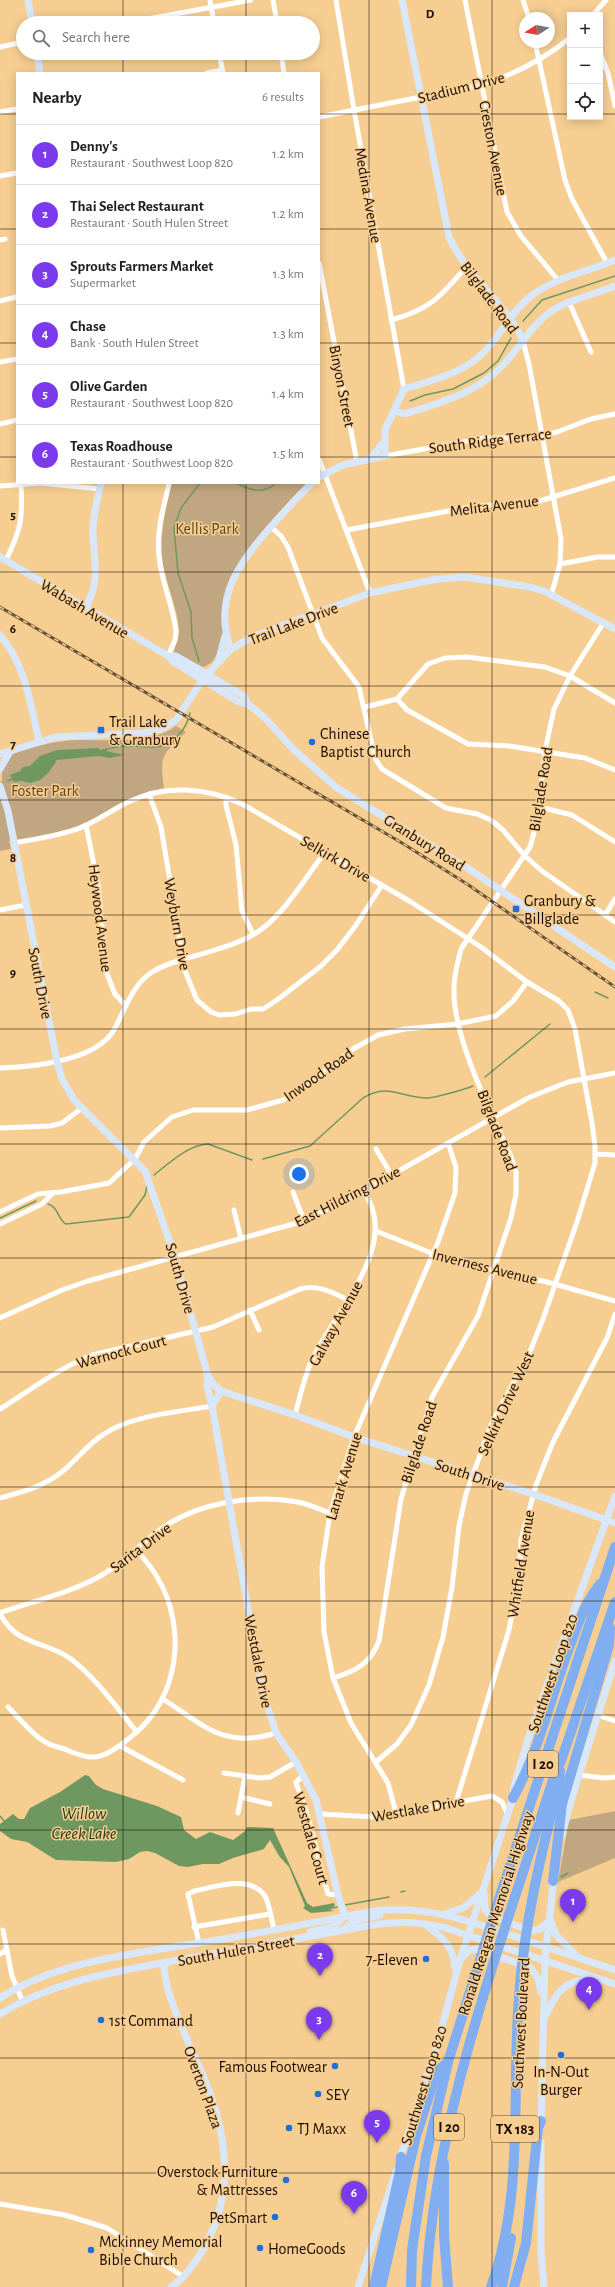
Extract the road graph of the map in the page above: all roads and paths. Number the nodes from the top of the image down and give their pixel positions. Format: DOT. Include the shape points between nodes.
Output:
graph roads {
  1 [pos="28,0"];
  2 [pos="210,0"];
  3 [pos="251,0"];
  4 [pos="273,0"];
  5 [pos="336,0"];
  6 [pos="402,0"];
  7 [pos="465,0"];
  8 [pos="523,0"];
  9 [pos="606,0"];
  10 [pos="212,7"];
  11 [pos="527,12"];
  12 [pos="596,12"];
  13 [pos="31,16"];
  14 [pos="164,16"];
  15 [pos="213,16"];
  16 [pos="276,16"];
  17 [pos="567,40"];
  18 [pos="16,44"];
  19 [pos="0,47"];
  20 [pos="537,48"];
  21 [pos="38,60"];
  22 [pos="220,60"];
  23 [pos="282,60"];
  24 [pos="603,60"];
  25 [pos="540,61"];
  26 [pos="40,72"];
  27 [pos="222,72"];
  28 [pos="284,72"];
  29 [pos="482,85"];
  30 [pos="421,98"];
  31 [pos="615,106"];
  32 [pos="16,109"];
  33 [pos="354,110"];
  34 [pos="0,112"];
  35 [pos="320,117"];
  36 [pos="16,173"];
  37 [pos="0,176"];
  38 [pos="615,260"];
  39 [pos="607,263"];
  40 [pos="466,267"];
  41 [pos="320,269"];
  42 [pos="558,280"];
  43 [pos="615,286"];
  44 [pos="16,297"];
  45 [pos="0,300"];
  46 [pos="569,302"];
  47 [pos="509,319"];
  48 [pos="392,320"];
  49 [pos="523,342"];
  50 [pos="591,352"];
  51 [pos="16,359"];
  52 [pos="0,362"];
  53 [pos="404,389"];
  54 [pos="395,411"];
  55 [pos="615,414"];
  56 [pos="16,420"];
  57 [pos="0,424"];
  58 [pos="542,435"];
  59 [pos="383,443"];
  60 [pos="385,456"];
  61 [pos="370,459"];
  62 [pos="357,462"];
  63 [pos="320,464"];
  64 [pos="322,475"];
  65 [pos="615,478"];
  66 [pos="21,484"];
  67 [pos="61,484"];
  68 [pos="169,484"];
  69 [pos="311,484"];
  70 [pos="0,486"];
  71 [pos="101,486"];
  72 [pos="553,496"];
  73 [pos="271,527"];
  74 [pos="347,530"];
  75 [pos="615,557"];
  76 [pos="3,559"];
  77 [pos="560,564"];
  78 [pos="370,593"];
  79 [pos="551,596"];
  80 [pos="85,608"];
  81 [pos="312,615"];
  82 [pos="604,622"];
  83 [pos="615,629"];
  84 [pos="225,634"];
  85 [pos="1,637"];
  86 [pos="231,649"];
  87 [pos="169,657"];
  88 [pos="219,660"];
  89 [pos="205,676"];
  90 [pos="570,676"];
  91 [pos="397,699"];
  92 [pos="615,703"];
  93 [pos="365,707"];
  94 [pos="39,741"];
  95 [pos="11,750"];
  96 [pos="545,751"];
  97 [pos="0,754"];
  98 [pos="0,769"];
  99 [pos="615,770"];
  100 [pos="0,786"];
  101 [pos="149,794"];
  102 [pos="226,796"];
  103 [pos="539,807"];
  104 [pos="86,825"];
  105 [pos="615,842"];
  106 [pos="14,844"];
  107 [pos="325,852"];
  108 [pos="524,856"];
  109 [pos="382,885"];
  110 [pos="500,890"];
  111 [pos="615,900"];
  112 [pos="26,905"];
  113 [pos="0,910"];
  114 [pos="605,915"];
  115 [pos="615,922"];
  116 [pos="254,934"];
  117 [pos="468,939"];
  118 [pos="182,961"];
  119 [pos="615,967"];
  120 [pos="527,982"];
  121 [pos="126,1006"];
  122 [pos="457,1024"];
  123 [pos="57,1062"];
  124 [pos="0,1068"];
  125 [pos="615,1073"];
  126 [pos="584,1078"];
  127 [pos="82,1108"];
  128 [pos="494,1119"];
  129 [pos="0,1128"];
  130 [pos="448,1143"];
  131 [pos="376,1149"];
  132 [pos="595,1154"];
  133 [pos="615,1155"];
  134 [pos="135,1159"];
  135 [pos="391,1174"];
  136 [pos="364,1191"];
  137 [pos="293,1192"];
  138 [pos="38,1194"];
  139 [pos="52,1194"];
  140 [pos="42,1204"];
  141 [pos="234,1210"];
  142 [pos="0,1212"];
  143 [pos="304,1221"];
  144 [pos="0,1224"];
  145 [pos="376,1231"];
  146 [pos="241,1239"];
  147 [pos="433,1255"];
  148 [pos="175,1256"];
  149 [pos="494,1270"];
  150 [pos="555,1284"];
  151 [pos="348,1300"];
  152 [pos="615,1301"];
  153 [pos="250,1310"];
  154 [pos="615,1314"];
  155 [pos="0,1318"];
  156 [pos="259,1330"];
  157 [pos="196,1332"];
  158 [pos="208,1376"];
  159 [pos="221,1391"];
  160 [pos="212,1406"];
  161 [pos="0,1409"];
  162 [pos="295,1415"];
  163 [pos="354,1437"];
  164 [pos="414,1455"];
  165 [pos="473,1475"];
  166 [pos="533,1494"];
  167 [pos="615,1496"];
  168 [pos="0,1498"];
  169 [pos="230,1502"];
  170 [pos="330,1513"];
  171 [pos="612,1522"];
  172 [pos="615,1547"];
  173 [pos="137,1550"];
  174 [pos="604,1579"];
  175 [pos="615,1602"];
  176 [pos="0,1614"];
  177 [pos="610,1618"];
  178 [pos="615,1661"];
  179 [pos="333,1678"];
  180 [pos="163,1699"];
  181 [pos="8,1707"];
  182 [pos="597,1715"];
  183 [pos="615,1720"];
  184 [pos="137,1732"];
  185 [pos="276,1733"];
  186 [pos="120,1746"];
  187 [pos="561,1761"];
  188 [pos="296,1762"];
  189 [pos="376,1762"];
  190 [pos="224,1773"];
  191 [pos="304,1775"];
  192 [pos="579,1775"];
  193 [pos="245,1776"];
  194 [pos="615,1776"];
  195 [pos="183,1780"];
  196 [pos="241,1797"];
  197 [pos="513,1798"];
  198 [pos="456,1802"];
  199 [pos="270,1804"];
  200 [pos="396,1813"];
  201 [pos="507,1813"];
  202 [pos="238,1814"];
  203 [pos="321,1814"];
  204 [pos="554,1881"];
  205 [pos="484,1889"];
  206 [pos="338,1894"];
  207 [pos="551,1901"];
  208 [pos="341,1904"];
  209 [pos="270,1914"];
  210 [pos="444,1914"];
  211 [pos="472,1922"];
  212 [pos="548,1922"];
  213 [pos="343,1923"];
  214 [pos="424,1923"];
  215 [pos="194,1927"];
  216 [pos="274,1929"];
  217 [pos="3,1930"];
  218 [pos="467,1935"];
  219 [pos="199,1943"];
  220 [pos="546,1947"];
  221 [pos="7,1950"];
  222 [pos="0,1954"];
  223 [pos="579,1958"];
  224 [pos="545,1959"];
  225 [pos="460,1960"];
  226 [pos="163,1963"];
  227 [pos="615,1970"];
  228 [pos="455,1978"];
  229 [pos="597,1978"];
  230 [pos="615,1984"];
  231 [pos="16,1987"];
  232 [pos="0,1998"];
  233 [pos="22,2000"];
  234 [pos="543,2004"];
  235 [pos="0,2014"];
  236 [pos="543,2020"];
  237 [pos="448,2062"];
  238 [pos="541,2121"];
  239 [pos="444,2148"];
  240 [pos="401,2157"];
  241 [pos="514,2183"];
  242 [pos="0,2204"];
  243 [pos="412,2250"];
  244 [pos="184,2277"];
  245 [pos="171,2287"];
  246 [pos="181,2287"];
  247 [pos="358,2287"];
  248 [pos="374,2287"];
  249 [pos="381,2287"];
  250 [pos="404,2287"];
  251 [pos="411,2287"];
  252 [pos="426,2287"];
  253 [pos="448,2287"];
  254 [pos="491,2287"];
  255 [pos="502,2287"];
  256 [pos="514,2287"];
  257 [pos="544,2287"];
  1 -- 13 [label="street"];
  2 -- 10 [label="street"];
  3 -- 10 [label="street"];
  4 -- 16 [label="street"];
  5 -- 33 [label="street, Medina Avenue"];
  6 -- 30 [label="street, Bilglade Road"];
  7 -- 29 [label="street, Creston Avenue"];
  8 -- 11 [label="street"];
  9 -- 12 [label="street"];
  10 -- 14 [label="street"];
  10 -- 15 [label="street"];
  17 -- 25 [label="street, Stadium Drive"];
  18 -- 19 [label="street"];
  20 -- 25 [label="street"];
  21 -- 26 [label="street"];
  22 -- 27 [label="street"];
  23 -- 28 [label="street"];
  24 -- 31 [label="street"];
  25 -- 29 [label="street, Stadium Drive" via="505,78"];
  25 -- 39 [label="street" via="565,180 572,199"];
  29 -- 30 [label="street, Stadium Drive"];
  29 -- 42 [label="street, Creston Avenue" via="507,212 521,236"];
  30 -- 33 [label="street, Stadium Drive"];
  30 -- 40 [label="street, Bilglade Road" via="446,225 454,248"];
  32 -- 34 [label="street"];
  33 -- 35 [label="street, Stadium Drive"];
  33 -- 48 [label="street, Medina Avenue"];
  36 -- 37 [label="street"];
  38 -- 39 [label="street"];
  39 -- 42 [label="street"];
  40 -- 47 [label="street, Bilglade Road"];
  40 -- 48 [label="street" via="430,305"];
  41 -- 62 [label="street, Binyon Street"];
  42 -- 47 [label="street" via="532,296"];
  43 -- 46 [label="street"];
  44 -- 45 [label="street"];
  46 -- 49 [label="street" via="545,316"];
  46 -- 50 [label="street"];
  47 -- 49 [label="street, Bilglade Road"];
  47 -- 53 [label="street" via="486,350 469,365 456,372"];
  48 -- 53 [label="street, Medina Avenue"];
  49 -- 54 [label="street" via="500,369 475,389 405,414"];
  49 -- 58 [label="street, Bilglade Road"];
  51 -- 52 [label="street"];
  53 -- 54 [label="street"];
  54 -- 59 [label="street" via="385,430"];
  55 -- 58 [label="street, South Ridge Terrace"];
  56 -- 57 [label="street"];
  58 -- 60 [label="street, South Ridge Terrace" via="520,439 485,438"];
  58 -- 72 [label="street, Bilglade Road"];
  59 -- 60 [label="street"];
  59 -- 61 [label="street"];
  60 -- 61 [label="street, South Ridge Terrace"];
  61 -- 62 [label="street, South Ridge Terrace"];
  62 -- 64 [label="street, South Ridge Terrace"];
  63 -- 64 [label="street"];
  64 -- 74 [label="street"];
  65 -- 72 [label="street, Melita Avenue"];
  66 -- 70 [label="street"];
  66 -- 76 [label="street" via="22,522 17,538"];
  67 -- 71 [label="street"];
  68 -- 87 [label="street" via="158,540 161,568 176,631"];
  69 -- 73 [label="street"];
  71 -- 80 [label="street" via="93,529 96,578 93,594"];
  72 -- 74 [label="street, Melita Avenue" via="533,503 476,506"];
  72 -- 77 [label="street, Bilglade Road" via="562,539"];
  73 -- 81 [label="street" via="281,536 288,548"];
  73 -- 84 [label="street" via="232,579 227,594"];
  74 -- 78 [label="street"];
  75 -- 77 [label="street" via="598,557"];
  76 -- 80 [label="street, Wabash Avenue"];
  77 -- 79 [label="street, Bilglade Road"];
  78 -- 79 [label="street, Trail Lake Drive" via="438,579 465,577 530,587"];
  78 -- 81 [label="street, Trail Lake Drive"];
  79 -- 82 [label="street, Trail Lake Drive"];
  80 -- 87 [label="street, Wabash Avenue"];
  81 -- 86 [label="street, Trail Lake Drive" via="252,637"];
  81 -- 93 [label="street" via="325,644 357,682"];
  82 -- 83 [label="street, Trail Lake Drive"];
  82 -- 90 [label="street, Bilglade Road"];
  84 -- 86 [label="street"];
  84 -- 88 [label="street"];
  85 -- 94 [label="street" via="15,655 26,683"];
  86 -- 88 [label="street, Trail Lake Drive"];
  87 -- 89 [label="street, Wabash Avenue" via="172,661"];
  88 -- 89 [label="street, Trail Lake Drive"];
  89 -- 94 [label="street, Trail Lake Drive" via="178,717 162,729"];
  89 -- 110 [label="street, Granbury Road" via="265,718 295,751 337,788"];
  90 -- 91 [label="street" via="545,667 513,661 446,658 428,664"];
  90 -- 92 [label="street"];
  90 -- 96 [label="street, Bilglade Road" via="554,709"];
  91 -- 93 [label="street"];
  91 -- 96 [label="street" via="407,710 468,744"];
  93 -- 108 [label="street" via="375,758 382,768 446,808 477,814 491,820 503,830"];
  94 -- 95 [label="street, Trail Lake Drive"];
  95 -- 97 [label="street, Trail Lake Drive"];
  95 -- 98 [label="street"];
  96 -- 99 [label="street" via="585,758"];
  96 -- 103 [label="street, Bilglade Road"];
  100 -- 106 [label="street, South Drive"];
  101 -- 102 [label="street, Selkirk Drive" via="191,790"];
  101 -- 104 [label="street, Selkirk Drive"];
  101 -- 118 [label="street, Weyburn Drive" via="161,827"];
  102 -- 107 [label="street, Selkirk Drive"];
  102 -- 116 [label="street" via="236,845 242,911"];
  103 -- 105 [label="street" via="572,815"];
  103 -- 108 [label="street, Bilglade Road" via="533,837"];
  104 -- 106 [label="street, Selkirk Drive" via="61,834"];
  104 -- 121 [label="street, Heywood Avenue" via="99,891 108,979 115,994"];
  106 -- 112 [label="street, South Drive"];
  107 -- 109 [label="street, Selkirk Drive"];
  107 -- 116 [label="street" via="280,912"];
  108 -- 110 [label="street, Bilglade Road"];
  108 -- 114 [label="street"];
  109 -- 117 [label="street, Selkirk Drive"];
  109 -- 118 [label="street, Weyburn Drive" via="337,950 308,976 263,1009 228,1016 210,1012 197,1000"];
  110 -- 117 [label="street, Bilglade Road"];
  110 -- 119 [label="street, Granbury Road"];
  111 -- 114 [label="street"];
  112 -- 113 [label="street"];
  112 -- 123 [label="street, South Drive"];
  114 -- 115 [label="street"];
  116 -- 118 [label="street"];
  117 -- 120 [label="street, Selkirk Drive"];
  117 -- 122 [label="street, Bilglade Road" via="461,949 456,968 454,988"];
  118 -- 121 [label="street" via="158,969 145,977"];
  120 -- 122 [label="street, Inwood Road" via="513,1001 496,1016"];
  120 -- 126 [label="street, Selkirk Drive" via="559,1001 568,1010 575,1029"];
  121 -- 123 [label="street" via="113,1032 82,1053"];
  122 -- 128 [label="street, Bilglade Road"];
  122 -- 134 [label="street, Inwood Road" via="405,1028 378,1035 353,1049 283,1100 247,1110 193,1110 172,1117 144,1142"];
  123 -- 124 [label="street" via="42,1066"];
  123 -- 127 [label="street, South Drive" via="68,1089"];
  125 -- 126 [label="street, East Hildring Drive"];
  126 -- 128 [label="street, East Hildring Drive" via="528,1098"];
  126 -- 132 [label="street, Selkirk Drive West"];
  127 -- 129 [label="street" via="62,1123 50,1126"];
  127 -- 134 [label="street, South Drive"];
  128 -- 130 [label="street, East Hildring Drive"];
  128 -- 149 [label="street, Bilglade Road" via="516,1172 511,1218"];
  130 -- 135 [label="street, East Hildring Drive"];
  130 -- 147 [label="street, Lanark Avenue" via="456,1167 455,1193"];
  131 -- 135 [label="street"];
  132 -- 133 [label="street"];
  132 -- 150 [label="street, Selkirk Drive West" via="592,1176"];
  134 -- 139 [label="street, Inwood Road" via="109,1183"];
  134 -- 148 [label="street, South Drive" via="151,1184"];
  135 -- 136 [label="street, East Hildring Drive"];
  136 -- 143 [label="street, East Hildring Drive"];
  136 -- 145 [label="street" via="376,1216"];
  137 -- 143 [label="street"];
  138 -- 139 [label="street, Inwood Road"];
  138 -- 140 [label="street"];
  138 -- 142 [label="street, Inwood Road"];
  139 -- 140 [label="street"];
  140 -- 144 [label="street"];
  141 -- 146 [label="street"];
  143 -- 146 [label="street, East Hildring Drive"];
  145 -- 147 [label="street, Inverness Avenue"];
  145 -- 151 [label="street, Galway Avenue" via="368,1260"];
  146 -- 148 [label="street, East Hildring Drive"];
  147 -- 149 [label="street, Inverness Avenue"];
  147 -- 163 [label="street, Lanark Avenue"];
  148 -- 155 [label="street, East Hildring Drive" via="62,1290"];
  148 -- 157 [label="street, South Drive"];
  149 -- 150 [label="street, Inverness Avenue"];
  149 -- 164 [label="street, Bilglade Road" via="469,1336 432,1397"];
  150 -- 152 [label="street, Inverness Avenue"];
  150 -- 165 [label="street, Selkirk Drive West" via="531,1349 490,1427"];
  151 -- 153 [label="street, Warnock Court" via="328,1290 307,1287"];
  151 -- 162 [label="street, Galway Avenue" via="311,1362"];
  153 -- 156 [label="street"];
  153 -- 157 [label="street, Warnock Court"];
  154 -- 166 [label="street, Whitfield Avenue" via="607,1338 553,1442"];
  157 -- 158 [label="street, South Drive"];
  157 -- 161 [label="street, Warnock Court" via="92,1355 74,1362 41,1380"];
  158 -- 159 [label="street, South Drive"];
  158 -- 160 [label="street, Westdale Drive" via="207,1386"];
  159 -- 160 [label="street"];
  159 -- 162 [label="street, South Drive"];
  160 -- 168 [label="street" via="134,1421 116,1427 96,1440 54,1478 32,1489"];
  160 -- 169 [label="street, Westdale Drive"];
  162 -- 163 [label="street, South Drive"];
  163 -- 164 [label="street, South Drive"];
  163 -- 170 [label="street, Lanark Avenue"];
  164 -- 165 [label="street, South Drive"];
  164 -- 179 [label="street, Bilglade Road" via="402,1495 379,1641 372,1656 362,1666"];
  165 -- 166 [label="street, South Drive"];
  165 -- 189 [label="street, Selkirk Drive West" via="462,1511 443,1636 430,1685 412,1726 398,1744"];
  166 -- 171 [label="street, South Drive"];
  166 -- 198 [label="street, Whitfield Avenue" via="521,1540 518,1584 509,1630"];
  167 -- 171 [label="street, Southwest Loop 820"];
  169 -- 170 [label="street, Sarita Drive" via="265,1499 302,1503"];
  169 -- 173 [label="street, Sarita Drive" via="170,1522"];
  169 -- 185 [label="street, Westdale Drive" via="263,1693"];
  170 -- 179 [label="street, Lanark Avenue" via="323,1556 322,1593 325,1643"];
  171 -- 197 [label="street, Southwest Loop 820" via="530,1733 514,1786"];
  172 -- 174 [label="highway, Ronald Reagan Memorial Highway / I 20"];
  173 -- 176 [label="street, Sarita Drive" via="101,1576"];
  173 -- 180 [label="street" via="158,1577 173,1619 175,1648 170,1678"];
  174 -- 197 [label="highway" via="588,1599 566,1656 532,1761"];
  174 -- 237 [label="highway, Ronald Reagan Memorial Highway / I 20"];
  175 -- 177 [label="highway, Ronald Reagan Memorial Highway / I 20"];
  176 -- 184 [label="street" via="13,1633 69,1658 81,1668"];
  177 -- 187 [label="highway, Ronald Reagan Memorial Highway / I 20"];
  177 -- 204 [label="highway" via="609,1645 562,1804"];
  178 -- 182 [label="street"];
  179 -- 189 [label="street, Lanark Avenue" via="351,1723"];
  180 -- 184 [label="street"];
  180 -- 185 [label="street" via="212,1732 229,1738 250,1740"];
  181 -- 186 [label="street" via="40,1738 51,1745 95,1757"];
  182 -- 183 [label="street"];
  182 -- 192 [label="street"];
  184 -- 186 [label="street"];
  185 -- 188 [label="street, Westdale Drive"];
  186 -- 195 [label="street"];
  187 -- 239 [label="highway, Ronald Reagan Memorial Highway / I 20" via="555,1773 463,2066"];
  187 -- 241 [label="highway, Southwest Boulevard / TX 183" via="560,1783 529,1914 521,1972"];
  188 -- 191 [label="street, Westdale Drive"];
  188 -- 193 [label="street" via="270,1777"];
  189 -- 200 [label="street, Lanark Avenue" via="390,1788"];
  190 -- 193 [label="street"];
  191 -- 203 [label="street, Westdale Drive"];
  191 -- 206 [label="street, Westdale Court" via="296,1782 296,1786 309,1817 328,1894"];
  192 -- 194 [label="street" via="592,1778"];
  192 -- 204 [label="street" via="563,1830"];
  193 -- 196 [label="street"];
  196 -- 199 [label="street"];
  196 -- 202 [label="street"];
  197 -- 201 [label="street, Southwest Loop 820"];
  198 -- 200 [label="street, Westlake Drive"];
  198 -- 201 [label="street, Westlake Drive" via="496,1797 502,1802"];
  200 -- 203 [label="street, Westlake Drive" via="360,1817"];
  201 -- 205 [label="street, Southwest Loop 820"];
  203 -- 206 [label="street, Westdale Drive"];
  204 -- 207 [label="street"];
  205 -- 210 [label="street" via="468,1906"];
  205 -- 211 [label="street, Southwest Loop 820"];
  205 -- 212 [label="street" via="485,1910 491,1916 531,1931 540,1929"];
  206 -- 208 [label="street, Westdale Drive"];
  207 -- 212 [label="street"];
  207 -- 223 [label="street" via="550,1919 556,1936"];
  208 -- 213 [label="street" via="339,1914"];
  208 -- 213 [label="street, Westdale Drive" via="344,1907"];
  209 -- 215 [label="street"];
  209 -- 215 [label="street" via="265,1897 256,1888 247,1885 235,1884 194,1891 188,1894"];
  209 -- 216 [label="street"];
  210 -- 211 [label="street, South Hulen Street"];
  210 -- 213 [label="street, South Hulen Street" via="424,1910 393,1910"];
  211 -- 218 [label="street, Southwest Loop 820"];
  211 -- 220 [label="street, South Hulen Street"];
  212 -- 220 [label="street"];
  213 -- 214 [label="street, South Hulen Street"];
  213 -- 216 [label="street, South Hulen Street"];
  213 -- 226 [label="street, South Hulen Street" via="306,1932 297,1939"];
  214 -- 218 [label="street, South Hulen Street"];
  214 -- 228 [label="street" via="449,1945 455,1960"];
  215 -- 219 [label="street"];
  216 -- 219 [label="street, South Hulen Street"];
  217 -- 221 [label="street"];
  218 -- 224 [label="street, South Hulen Street"];
  218 -- 225 [label="street, Southwest Loop 820"];
  219 -- 231 [label="street, South Hulen Street" via="106,1959 53,1973"];
  220 -- 223 [label="street, South Hulen Street"];
  220 -- 224 [label="street"];
  221 -- 222 [label="street"];
  221 -- 231 [label="street"];
  223 -- 227 [label="street, South Hulen Street"];
  224 -- 229 [label="street, South Hulen Street"];
  224 -- 234 [label="street"];
  225 -- 228 [label="street, Southwest Loop 820"];
  225 -- 234 [label="street" via="470,1950 478,1950 527,1966 534,1971 538,1979"];
  226 -- 233 [label="street, South Hulen Street" via="61,1984"];
  226 -- 244 [label="street, Overton Plaza" via="173,2005 213,2102 225,2162 225,2189 218,2218 208,2240"];
  228 -- 240 [label="street, Southwest Loop 820" via="435,2052"];
  229 -- 230 [label="street, South Hulen Street"];
  229 -- 236 [label="street" via="579,1979 563,1987"];
  231 -- 232 [label="street, South Hulen Street"];
  231 -- 233 [label="street"];
  233 -- 235 [label="street, South Hulen Street"];
  234 -- 236 [label="street"];
  236 -- 238 [label="street"];
  237 -- 243 [label="highway, Ronald Reagan Memorial Highway / I 20" via="426,2156"];
  237 -- 249 [label="highway" via="437,2071 416,2136"];
  238 -- 256 [label="highway" via="538,2128 526,2243"];
  238 -- 257 [label="street" via="541,2252"];
  239 -- 252 [label="highway, Ronald Reagan Memorial Highway / I 20" via="433,2204"];
  239 -- 253 [label="highway" via="444,2235"];
  240 -- 247 [label="street, Southwest Loop 820"];
  240 -- 248 [label="highway"];
  241 -- 254 [label="highway, Southwest Boulevard / TX 183" via="506,2234"];
  241 -- 255 [label="highway" via="516,2199"];
  242 -- 244 [label="street" via="65,2215 107,2228"];
  243 -- 250 [label="highway"];
  243 -- 251 [label="highway, Ronald Reagan Memorial Highway / I 20"];
  244 -- 245 [label="street, Overton Plaza"];
  244 -- 246 [label="street, Overton Plaza"];
}
